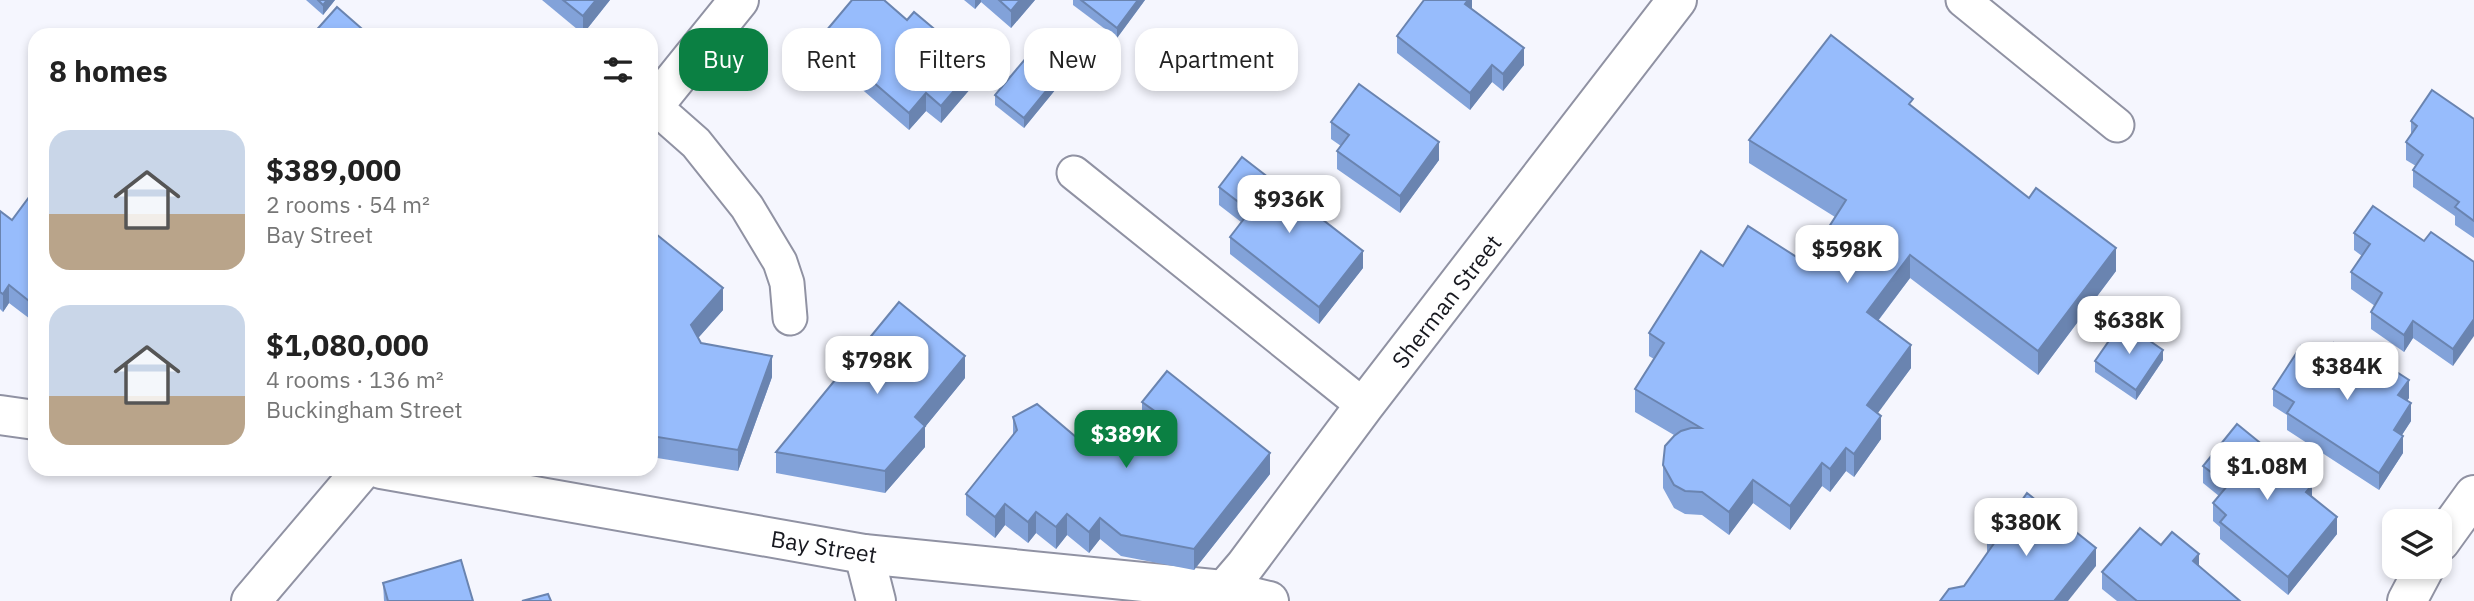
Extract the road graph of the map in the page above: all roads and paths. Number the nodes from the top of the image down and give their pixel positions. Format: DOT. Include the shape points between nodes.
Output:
graph roads {
  1 [pos="739,0"];
  2 [pos="1677,0"];
  3 [pos="1963,0"];
  4 [pos="658,100"];
  5 [pos="658,112"];
  6 [pos="2117,125"];
  7 [pos="1074,173"];
  8 [pos="789,318"];
  9 [pos="1364,406"];
  10 [pos="0,415"];
  11 [pos="28,419"];
  12 [pos="357,476"];
  13 [pos="421,476"];
  14 [pos="2474,495"];
  15 [pos="2452,525"];
  16 [pos="864,554"];
  17 [pos="2419,579"];
  18 [pos="1219,596"];
  19 [pos="251,601"];
  20 [pos="876,601"];
  21 [pos="1269,601"];
  22 [pos="2407,601"];
  1 -- 4 [label="street"];
  2 -- 9 [label="street, Sherman Street"];
  3 -- 6 [label="lane"];
  5 -- 8 [label="lane" via="696,143 747,207 780,262 787,282"];
  7 -- 9 [label="lane"];
  9 -- 18 [label="street, Sherman Street"];
  10 -- 11 [label="street"];
  12 -- 19 [label="street"];
  13 -- 16 [label="street, Bay Street"];
  14 -- 15 [label="street"];
  16 -- 18 [label="street, Bay Street"];
  16 -- 20 [label="street"];
  17 -- 22 [label="street"];
  18 -- 21 [label="street, Bay Street"];
}
